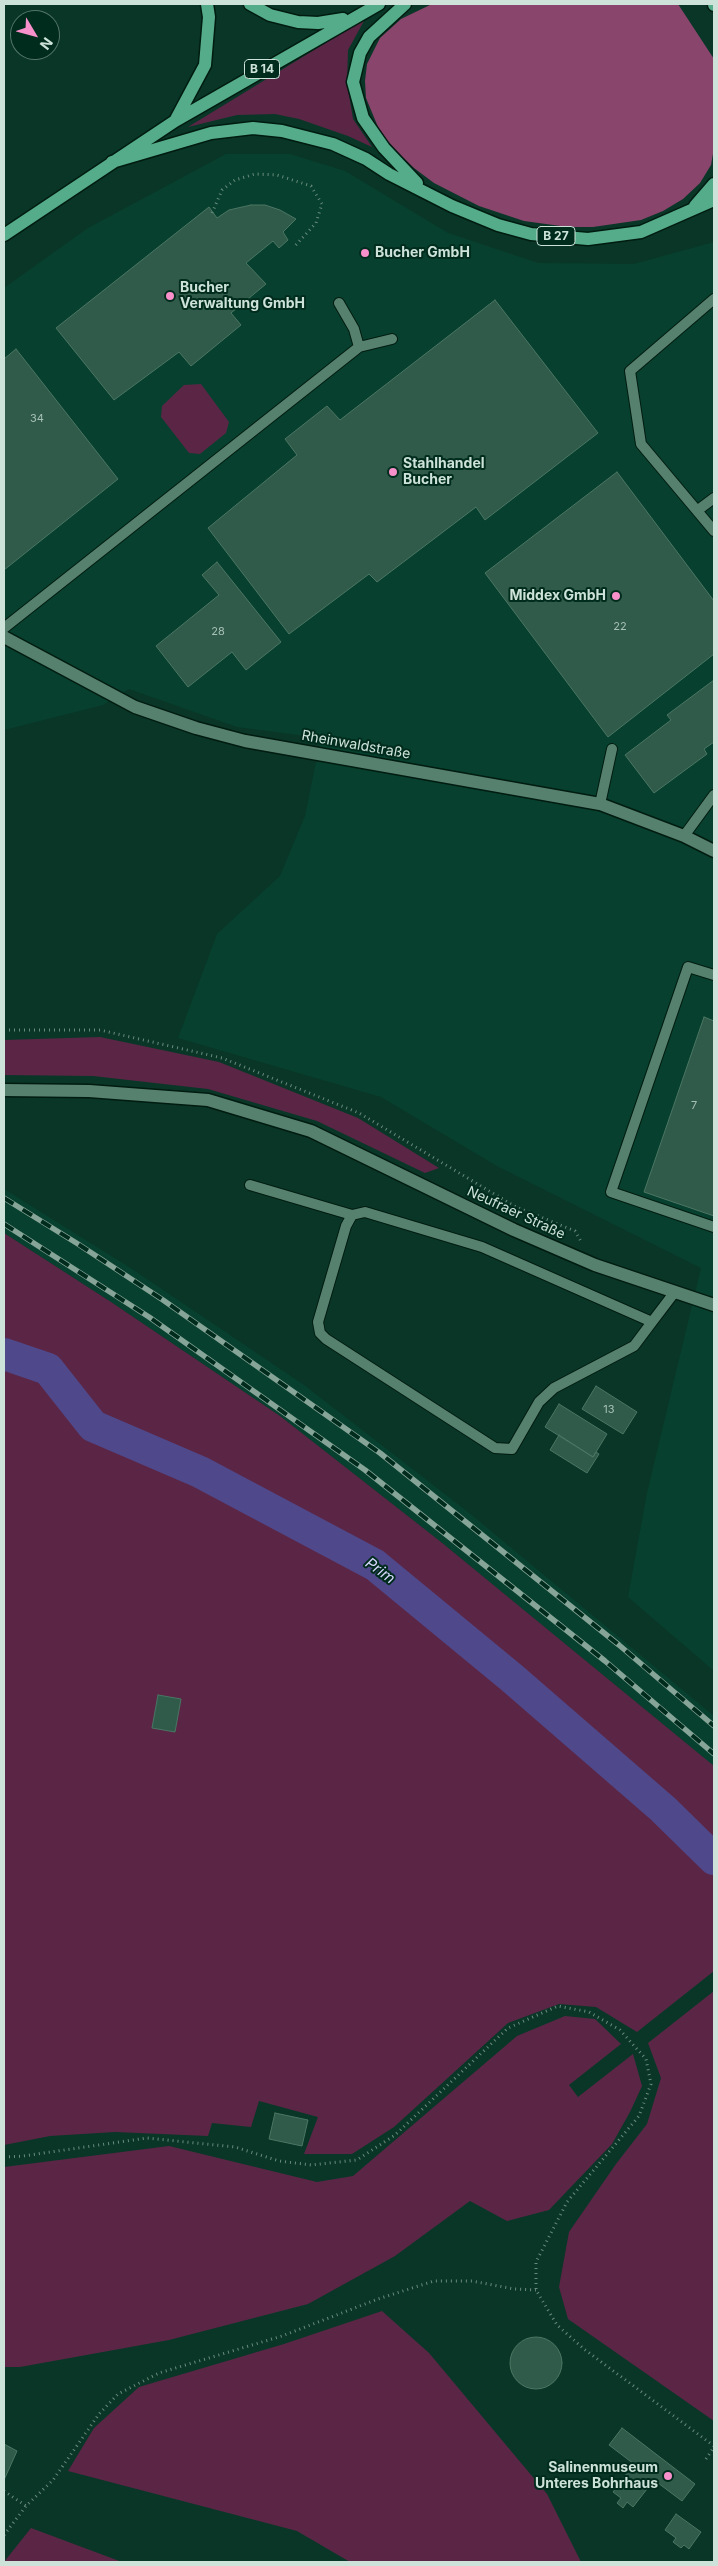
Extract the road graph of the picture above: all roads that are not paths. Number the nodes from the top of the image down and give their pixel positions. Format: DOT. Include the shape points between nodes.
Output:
graph roads {
  1 [pos="207,4"];
  2 [pos="250,4"];
  3 [pos="379,4"];
  4 [pos="404,4"];
  5 [pos="351,18"];
  6 [pos="175,121"];
  7 [pos="112,162"];
  8 [pos="714,184"];
  9 [pos="422,189"];
  10 [pos="714,200"];
  11 [pos="693,208"];
  12 [pos="4,235"];
  13 [pos="714,299"];
  14 [pos="339,303"];
  15 [pos="392,339"];
  16 [pos="359,347"];
  17 [pos="714,498"];
  18 [pos="698,510"];
  19 [pos="714,531"];
  20 [pos="4,628"];
  21 [pos="4,637"];
  22 [pos="612,749"];
  23 [pos="714,795"];
  24 [pos="600,804"];
  25 [pos="684,836"];
  26 [pos="714,851"];
  27 [pos="714,975"];
  28 [pos="4,1090"];
  29 [pos="250,1185"];
  30 [pos="352,1215"];
  31 [pos="714,1227"];
  32 [pos="674,1293"];
  33 [pos="714,1305"];
  34 [pos="652,1322"];
  1 -- 6 [label="main road, B 14" via="210,17 205,65"];
  2 -- 5 [label="main road, B 14" via="270,15 298,22 318,23"];
  3 -- 5 [label="main road, B 14"];
  4 -- 9 [label="main road, B 27" via="369,37 360,53 354,82 363,118"];
  5 -- 6 [label="main road, B 14"];
  6 -- 7 [label="main road, B 14"];
  7 -- 9 [label="main road" via="211,133 253,128 301,135 333,144"];
  7 -- 12 [label="main road, B 14"];
  8 -- 11 [label="main road, B 27"];
  9 -- 11 [label="main road, B 27" via="452,206 498,225 564,238 588,239 641,232"];
  10 -- 11 [label="main road"];
  13 -- 18 [label="lane" via="630,370 641,444"];
  14 -- 16 [label="lane" via="354,329"];
  15 -- 16 [label="lane"];
  16 -- 20 [label="lane"];
  17 -- 18 [label="lane"];
  18 -- 19 [label="lane"];
  21 -- 24 [label="street, Rheinwaldstraße" via="135,707 196,728 245,741"];
  22 -- 24 [label="lane"];
  23 -- 25 [label="lane"];
  24 -- 25 [label="street, Rheinwaldstraße"];
  25 -- 26 [label="street, Rheinwaldstraße"];
  27 -- 31 [label="lane" via="688,967 611,1192"];
  28 -- 32 [label="street, Neufraer Straße" via="208,1100 312,1131 514,1230 594,1265"];
  29 -- 30 [label="lane"];
  30 -- 34 [label="lane" via="365,1212 482,1247"];
  30 -- 34 [label="lane" via="318,1322 320,1333 495,1448 512,1449 539,1402 554,1388 634,1346"];
  32 -- 33 [label="street, Neufraer Straße"];
  32 -- 34 [label="lane"];
}
